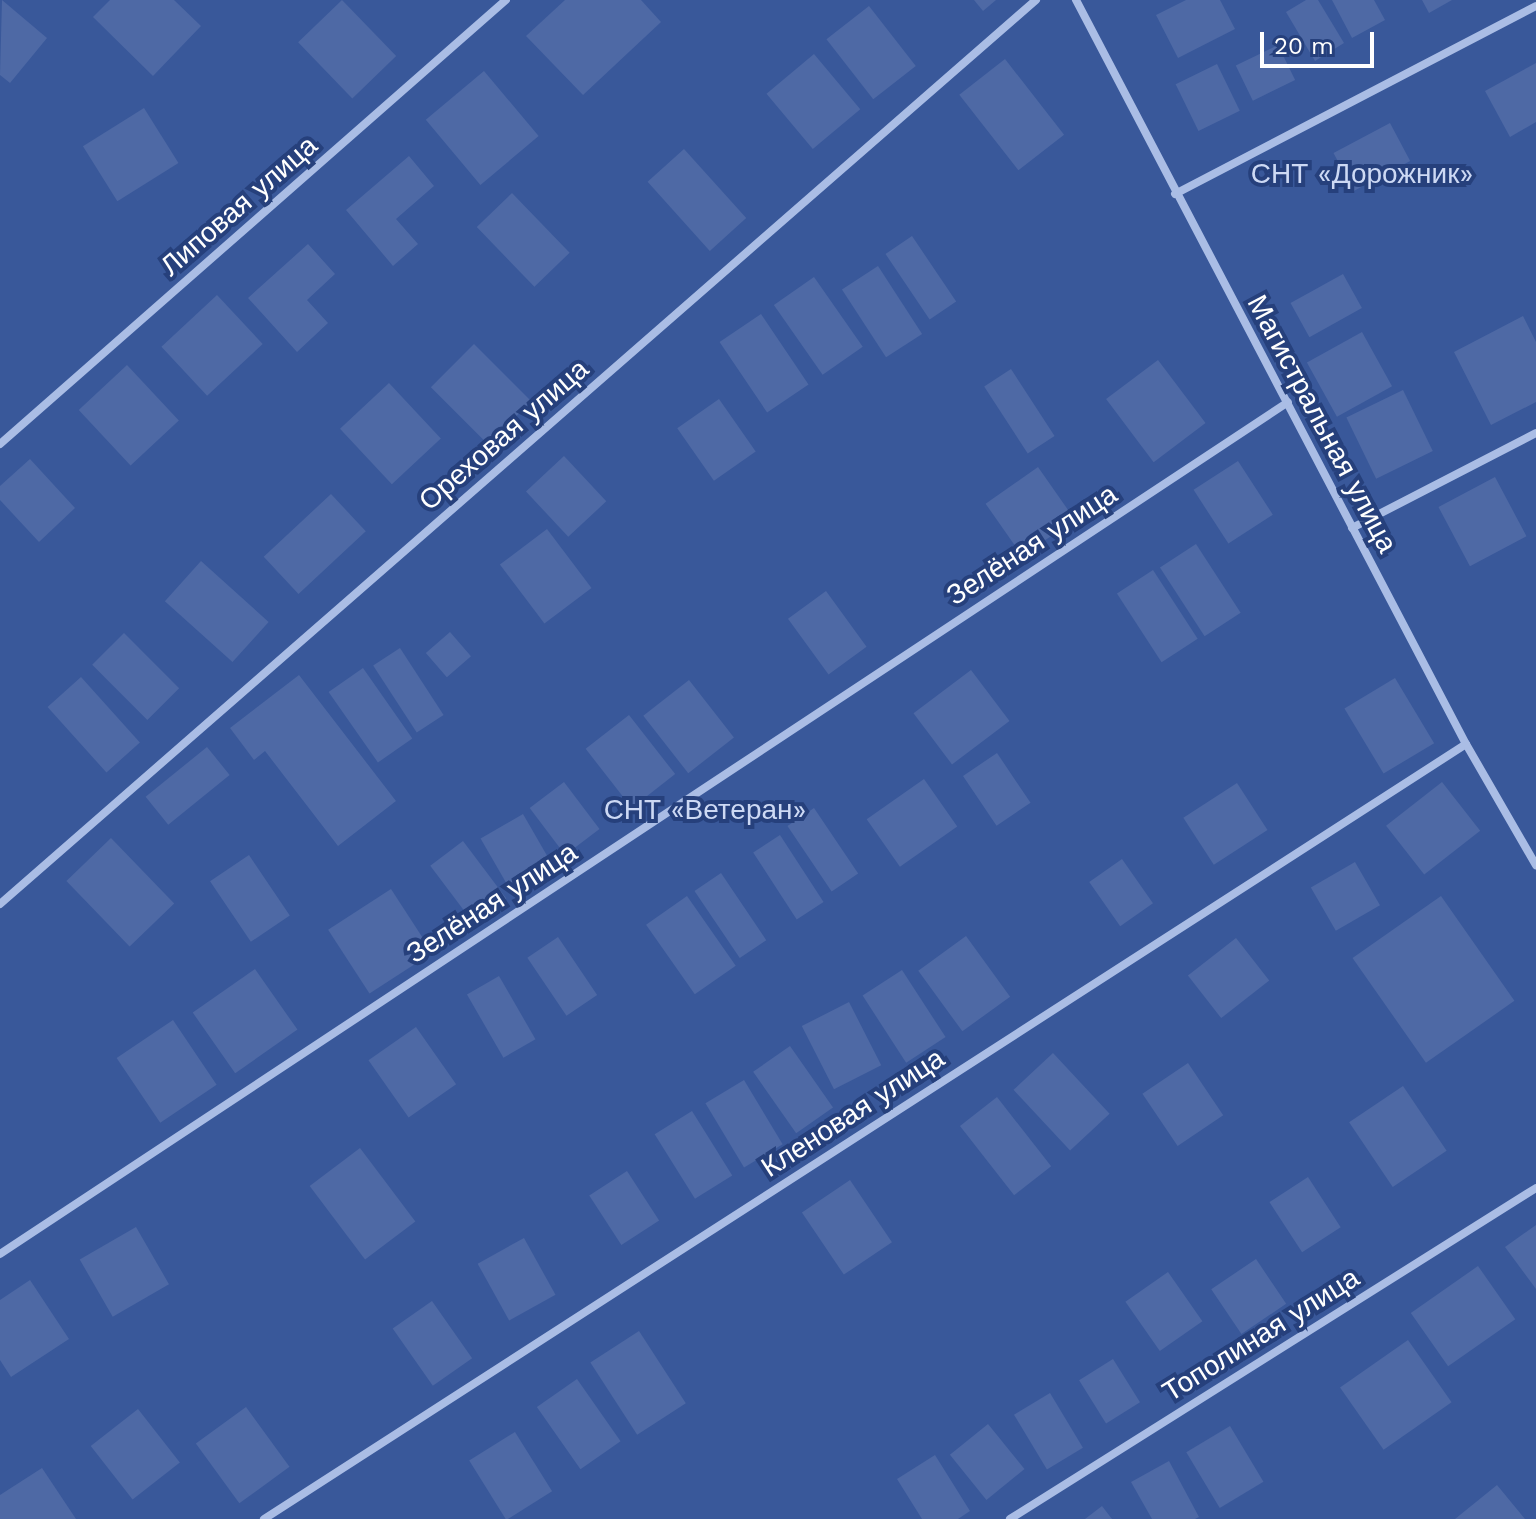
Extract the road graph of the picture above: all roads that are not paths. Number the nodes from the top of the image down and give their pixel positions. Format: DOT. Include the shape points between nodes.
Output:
graph roads {
  1 [pos="506,0"];
  2 [pos="1036,0"];
  3 [pos="1076,0"];
  4 [pos="1536,6"];
  5 [pos="1175,194"];
  6 [pos="1288,402"];
  7 [pos="1536,433"];
  8 [pos="0,444"];
  9 [pos="1352,528"];
  10 [pos="1466,744"];
  11 [pos="1536,865"];
  12 [pos="0,904"];
  13 [pos="1536,1188"];
  14 [pos="0,1254"];
  15 [pos="264,1519"];
  16 [pos="1010,1519"];
  1 -- 8 [label="street, Липовая улица"];
  2 -- 12 [label="street, Ореховая улица"];
  3 -- 5 [label="street, Магистральная улица"];
  4 -- 5 [label="street"];
  5 -- 6 [label="street, Магистральная улица"];
  6 -- 9 [label="street, Магистральная улица"];
  6 -- 14 [label="street, Зелёная улица"];
  7 -- 9 [label="street"];
  9 -- 10 [label="street, Магистральная улица"];
  10 -- 11 [label="street, Магистральная улица"];
  10 -- 15 [label="street, Кленовая улица"];
  13 -- 16 [label="street, Тополиная улица"];
}
